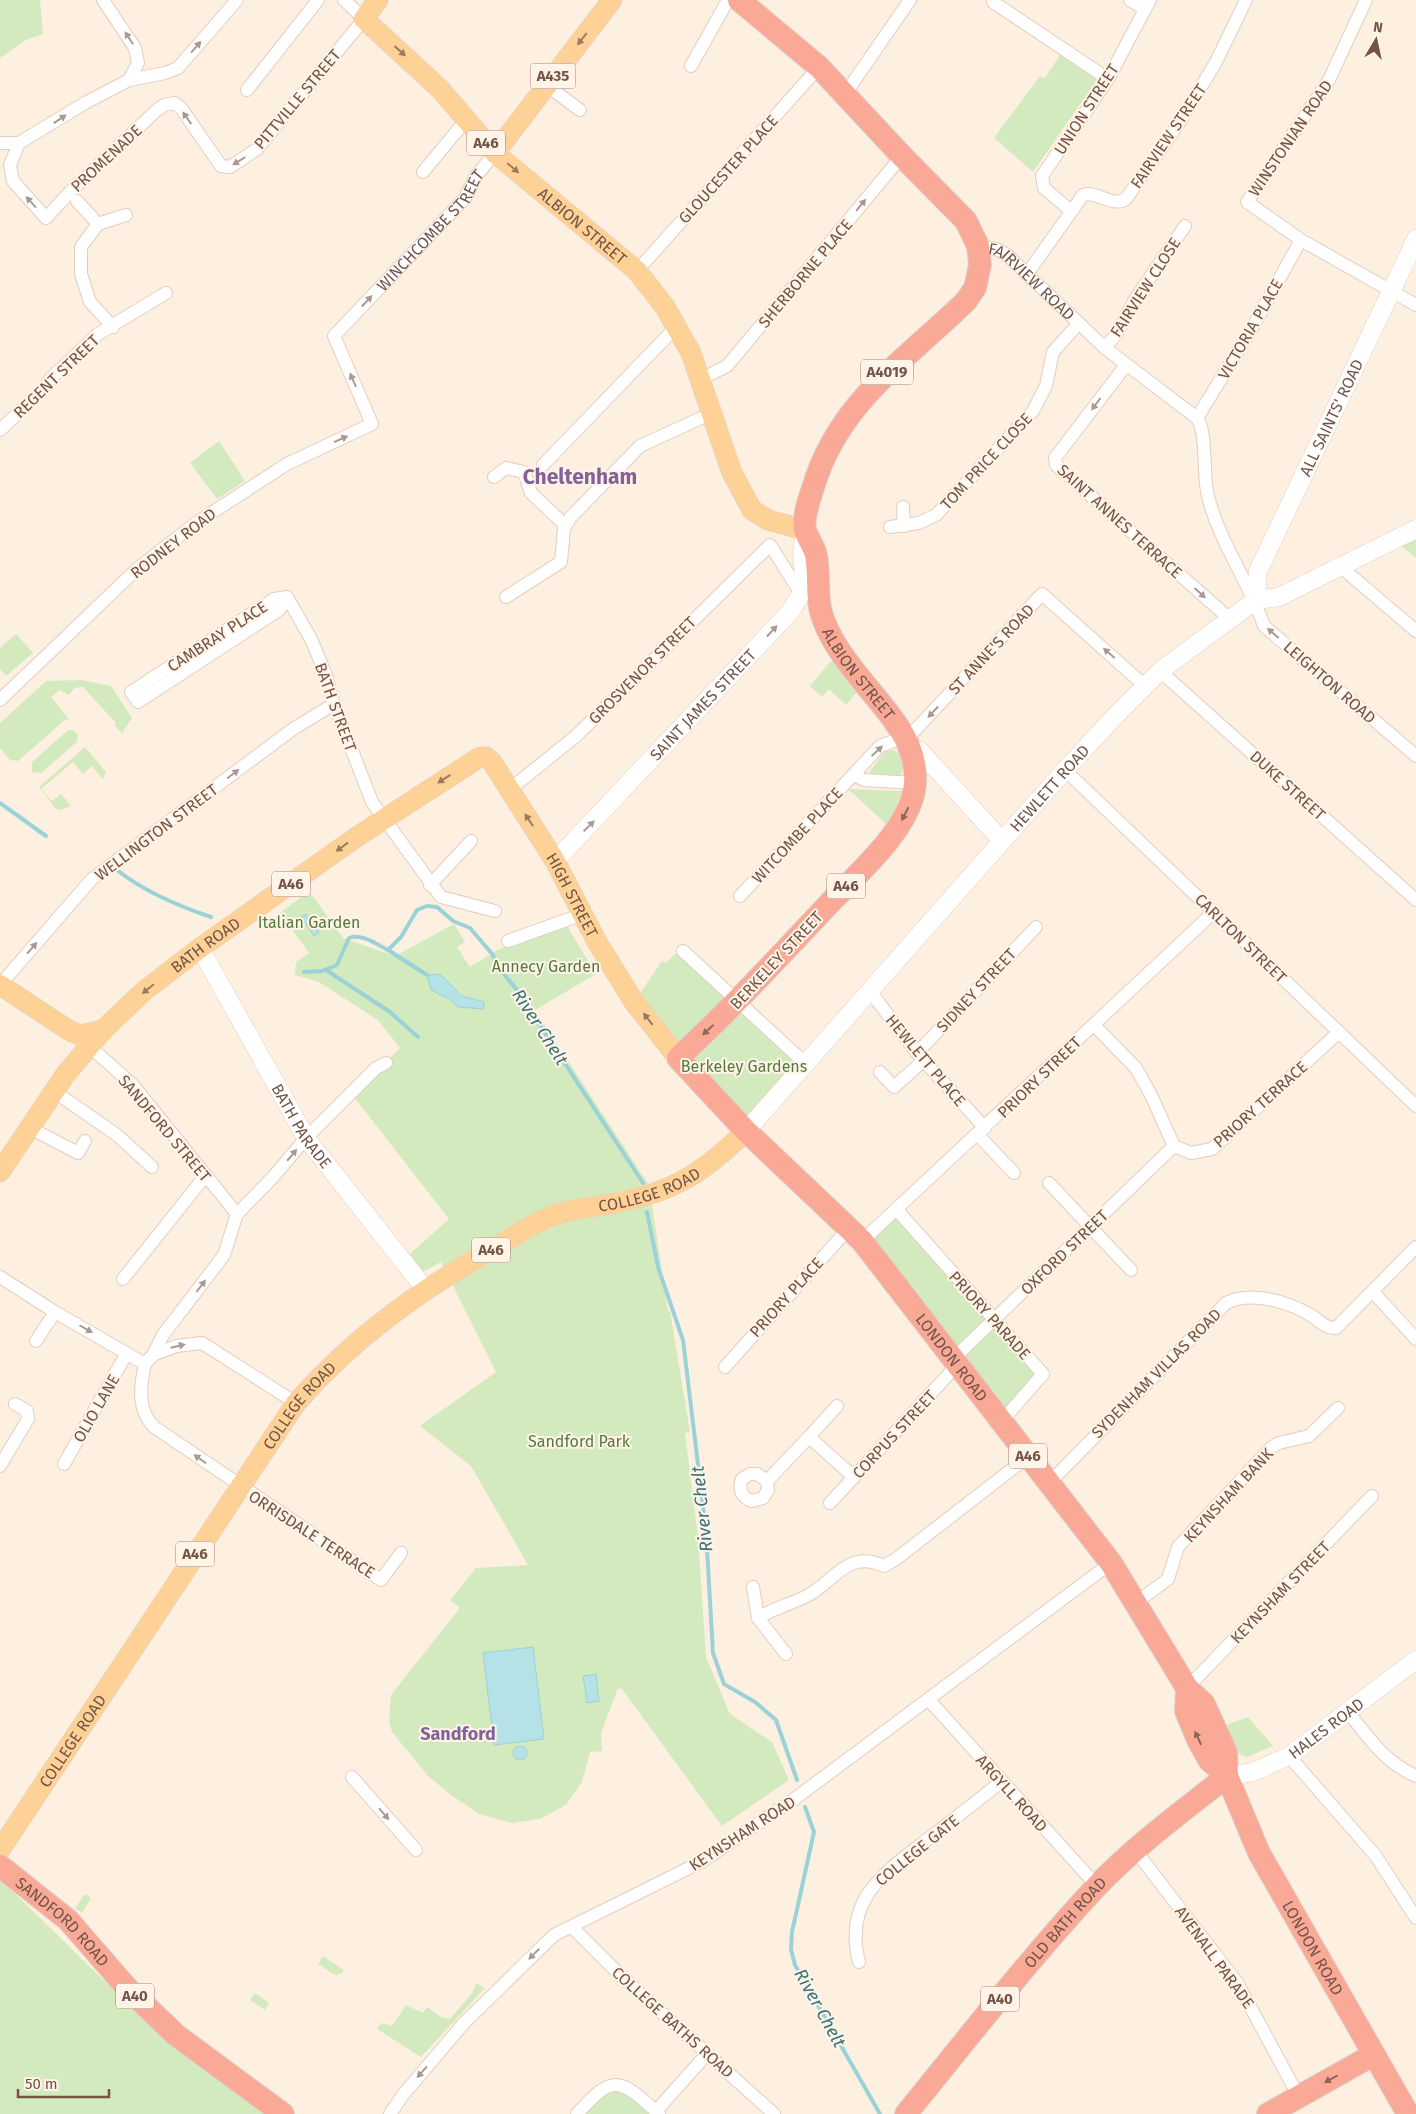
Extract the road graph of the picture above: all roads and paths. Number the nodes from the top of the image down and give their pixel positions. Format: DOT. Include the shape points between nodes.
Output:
graph roads {
  1 [pos="103,0"];
  2 [pos="237,0"];
  3 [pos="318,0"];
  4 [pos="344,0"];
  5 [pos="378,0"];
  6 [pos="612,0"];
  7 [pos="728,0"];
  8 [pos="739,0"];
  9 [pos="910,0"];
  10 [pos="1130,0"];
  11 [pos="1246,0"];
  12 [pos="1366,0"];
  13 [pos="994,1"];
  14 [pos="1147,5"];
  15 [pos="364,18"];
  16 [pos="691,66"];
  17 [pos="819,67"];
  18 [pos="1108,79"];
  19 [pos="129,80"];
  20 [pos="546,85"];
  21 [pos="247,90"];
  22 [pos="845,94"];
  23 [pos="169,103"];
  24 [pos="580,110"];
  25 [pos="466,120"];
  26 [pos="0,142"];
  27 [pos="19,143"];
  28 [pos="494,153"];
  29 [pos="902,156"];
  30 [pos="423,172"];
  31 [pos="77,200"];
  32 [pos="1070,210"];
  33 [pos="126,214"];
  34 [pos="98,224"];
  35 [pos="1185,226"];
  36 [pos="1416,239"];
  37 [pos="1301,240"];
  38 [pos="978,246"];
  39 [pos="637,271"];
  40 [pos="1027,274"];
  41 [pos="1391,293"];
  42 [pos="166,294"];
  43 [pos="1416,305"];
  44 [pos="1078,324"];
  45 [pos="677,326"];
  46 [pos="112,327"];
  47 [pos="1105,348"];
  48 [pos="1126,365"];
  49 [pos="701,379"];
  50 [pos="712,412"];
  51 [pos="1197,418"];
  52 [pos="372,424"];
  53 [pos="0,430"];
  54 [pos="543,465"];
  55 [pos="494,477"];
  56 [pos="903,507"];
  57 [pos="806,522"];
  58 [pos="565,525"];
  59 [pos="904,526"];
  60 [pos="890,527"];
  61 [pos="1416,529"];
  62 [pos="1342,568"];
  63 [pos="802,595"];
  64 [pos="287,597"];
  65 [pos="506,597"];
  66 [pos="1256,600"];
  67 [pos="790,612"];
  68 [pos="821,612"];
  69 [pos="1231,620"];
  70 [pos="1416,631"];
  71 [pos="1160,671"];
  72 [pos="1145,686"];
  73 [pos="0,700"];
  74 [pos="334,704"];
  75 [pos="909,745"];
  76 [pos="1416,756"];
  77 [pos="486,757"];
  78 [pos="1065,770"];
  79 [pos="854,774"];
  80 [pos="948,782"];
  81 [pos="915,783"];
  82 [pos="509,790"];
  83 [pos="382,819"];
  84 [pos="471,841"];
  85 [pos="1002,841"];
  86 [pos="555,861"];
  87 [pos="430,885"];
  88 [pos="740,896"];
  89 [pos="1416,900"];
  90 [pos="495,911"];
  91 [pos="1214,912"];
  92 [pos="583,914"];
  93 [pos="1036,927"];
  94 [pos="508,941"];
  95 [pos="200,948"];
  96 [pos="683,951"];
  97 [pos="0,985"];
  98 [pos="869,990"];
  99 [pos="737,1002"];
  100 [pos="54,1022"];
  101 [pos="1094,1025"];
  102 [pos="103,1030"];
  103 [pos="1339,1032"];
  104 [pos="89,1046"];
  105 [pos="920,1057"];
  106 [pos="678,1058"];
  107 [pos="386,1063"];
  108 [pos="805,1064"];
  109 [pos="880,1072"];
  110 [pos="60,1084"];
  111 [pos="1416,1106"];
  112 [pos="30,1128"];
  113 [pos="746,1131"];
  114 [pos="982,1132"];
  115 [pos="306,1138"];
  116 [pos="85,1141"];
  117 [pos="1174,1146"];
  118 [pos="152,1166"];
  119 [pos="0,1172"];
  120 [pos="1014,1173"];
  121 [pos="206,1175"];
  122 [pos="1049,1183"];
  123 [pos="897,1210"];
  124 [pos="237,1214"];
  125 [pos="1090,1227"];
  126 [pos="856,1234"];
  127 [pos="1416,1247"];
  128 [pos="1131,1270"];
  129 [pos="0,1277"];
  130 [pos="123,1279"];
  131 [pos="425,1289"];
  132 [pos="1373,1292"];
  133 [pos="55,1312"];
  134 [pos="994,1320"];
  135 [pos="1416,1339"];
  136 [pos="36,1341"];
  137 [pos="127,1353"];
  138 [pos="149,1359"];
  139 [pos="956,1361"];
  140 [pos="724,1367"];
  141 [pos="296,1403"];
  142 [pos="15,1404"];
  143 [pos="837,1406"];
  144 [pos="1338,1408"];
  145 [pos="1002,1421"];
  146 [pos="809,1437"];
  147 [pos="1028,1456"];
  148 [pos="2,1461"];
  149 [pos="64,1464"];
  150 [pos="854,1477"];
  151 [pos="767,1481"];
  152 [pos="1050,1482"];
  153 [pos="240,1487"];
  154 [pos="1372,1496"];
  155 [pos="830,1504"];
  156 [pos="401,1553"];
  157 [pos="1111,1563"];
  158 [pos="753,1587"];
  159 [pos="1137,1602"];
  160 [pos="758,1618"];
  161 [pos="786,1654"];
  162 [pos="1416,1660"];
  163 [pos="1187,1688"];
  164 [pos="928,1699"];
  165 [pos="1348,1712"];
  166 [pos="1290,1756"];
  167 [pos="1227,1776"];
  168 [pos="1416,1776"];
  169 [pos="352,1777"];
  170 [pos="1002,1782"];
  171 [pos="0,1850"];
  172 [pos="416,1850"];
  173 [pos="1135,1850"];
  174 [pos="0,1866"];
  175 [pos="1097,1886"];
  176 [pos="1416,1918"];
  177 [pos="574,1928"];
  178 [pos="859,1962"];
  179 [pos="707,2054"];
  180 [pos="1373,2055"];
  181 [pos="1299,2097"];
  182 [pos="658,2112"];
  183 [pos="283,2114"];
  184 [pos="390,2114"];
  185 [pos="577,2114"];
  186 [pos="774,2114"];
  187 [pos="906,2114"];
  188 [pos="1268,2114"];
  189 [pos="1408,2114"];
  19 -- 1 [label="street, one-way" via="138,63 135,48"];
  19 -- 2 [label="street, one-way" via="178,68"];
  3 -- 21 [label="street"];
  4 -- 15 [label="street, ALBION STREET"];
  5 -- 15 [label="main road"];
  6 -- 20 [label="main road, WINCHCOMBE STREET / A435, one-way"];
  7 -- 16 [label="street"];
  8 -- 17 [label="highway, FAIRVIEW ROAD / A4019"];
  9 -- 22 [label="street"];
  10 -- 14 [label="street"];
  11 -- 32 [label="street, FAIRVIEW STREET" via="1216,62 1181,120 1126,199 1119,202 1085,194"];
  12 -- 37 [label="street, WINSTONIAN ROAD" via="1329,80 1247,202"];
  13 -- 18 [label="street"];
  14 -- 18 [label="street, UNION STREET"];
  15 -- 23 [label="street, PITTVILLE STREET, one-way" via="257,149 230,167 221,166 181,108"];
  15 -- 25 [label="main road, ALBION STREET / A46, one-way" via="440,89"];
  17 -- 22 [label="highway, FAIRVIEW ROAD / A4019"];
  17 -- 39 [label="street, GLOUCESTER PLACE"];
  18 -- 32 [label="street, UNION STREET" via="1042,176 1044,188"];
  27 -- 19 [label="street, one-way"];
  20 -- 24 [label="street"];
  20 -- 28 [label="main road, WINCHCOMBE STREET / A435"];
  22 -- 29 [label="highway, FAIRVIEW ROAD / A4019"];
  23 -- 27 [label="street, PROMENADE, one-way" via="157,110 46,218 13,181 10,165"];
  25 -- 28 [label="main road, ALBION STREET / A46"];
  25 -- 30 [label="street"];
  26 -- 27 [label="street"];
  28 -- 39 [label="main road, ALBION STREET / A46, one-way"];
  52 -- 28 [label="street, WINCHCOMBE STREET, one-way" via="334,336 465,198 476,176"];
  29 -- 38 [label="highway, FAIRVIEW ROAD / A4019" via="966,221"];
  49 -- 29 [label="street, SHERBORNE PLACE, one-way" via="727,366"];
  31 -- 34 [label="street"];
  32 -- 40 [label="street, FAIRVIEW STREET"];
  33 -- 34 [label="street"];
  34 -- 46 [label="street" via="81,247 81,274 90,302"];
  35 -- 47 [label="street, FAIRVIEW CLOSE"];
  36 -- 41 [label="street, ALL SAINTS' ROAD"];
  37 -- 41 [label="street, WINSTONIAN ROAD"];
  37 -- 51 [label="street, VICTORIA PLACE"];
  38 -- 40 [label="street, FAIRVIEW ROAD" via="996,249"];
  38 -- 57 [label="highway, A4019" via="980,271 971,295 936,331 885,374 847,418 823,458"];
  39 -- 45 [label="main road, ALBION STREET / A46"];
  40 -- 44 [label="street, FAIRVIEW ROAD"];
  41 -- 43 [label="street, WINSTONIAN ROAD"];
  41 -- 66 [label="street, ALL SAINTS' ROAD" via="1258,571"];
  42 -- 46 [label="street, REGENT STREET"];
  44 -- 47 [label="street, FAIRVIEW ROAD"];
  44 -- 59 [label="street, TOM PRICE CLOSE" via="1053,352 1042,395 1025,421 936,515"];
  45 -- 49 [label="main road, ALBION STREET / A46"];
  45 -- 54 [label="street"];
  46 -- 53 [label="street, REGENT STREET" via="98,334"];
  47 -- 48 [label="street, FAIRVIEW ROAD"];
  48 -- 51 [label="street, FAIRVIEW ROAD"];
  48 -- 69 [label="street, SAINT ANNES TERRACE, one-way" via="1055,458 1056,465"];
  49 -- 50 [label="main road, ALBION STREET / A46"];
  50 -- 57 [label="main road, ALBION STREET / A46" via="732,473 752,510 764,518"];
  50 -- 58 [label="street" via="640,446"];
  51 -- 66 [label="street" via="1204,434 1203,464 1211,508"];
  73 -- 52 [label="street, RODNEY ROAD, one-way" via="168,543 287,464"];
  55 -- 58 [label="street" via="506,468 524,472 531,493"];
  56 -- 59 [label="street"];
  57 -- 63 [label="street" via="802,553 805,588"];
  57 -- 68 [label="highway, ALBION STREET / A46" via="816,555"];
  58 -- 65 [label="street" via="561,562"];
  59 -- 60 [label="street, TOM PRICE CLOSE"];
  61 -- 62 [label="street, HEWLETT ROAD"];
  62 -- 66 [label="street, HEWLETT ROAD" via="1279,597"];
  62 -- 70 [label="street"];
  63 -- 67 [label="street, SAINT JAMES STREET"];
  63 -- 82 [label="street, GROSVENOR STREET" via="770,545 576,736"];
  64 -- 64 [label="street, CAMBRAY PLACE" via="279,610 138,702 131,692 274,599"];
  64 -- 74 [label="street, BATH STREET" via="311,639"];
  66 -- 69 [label="street, HEWLETT ROAD"];
  76 -- 66 [label="street, LEIGHTON ROAD, one-way" via="1264,626"];
  67 -- 68 [label="street"];
  86 -- 67 [label="street, SAINT JAMES STREET, one-way"];
  68 -- 75 [label="highway, ALBION STREET / A46" via="838,647 895,721"];
  69 -- 71 [label="street, HEWLETT ROAD"];
  71 -- 72 [label="street, HEWLETT ROAD"];
  71 -- 89 [label="street, DUKE STREET"];
  72 -- 75 [label="street, ST ANNE'S ROAD, one-way" via="1042,594"];
  72 -- 78 [label="street, HEWLETT ROAD"];
  74 -- 83 [label="street, BATH STREET" via="372,802"];
  97 -- 74 [label="street, WELLINGTON STREET, one-way" via="92,879 293,730"];
  79 -- 75 [label="street, WITCOMBE PLACE, one-way" via="880,746 894,741"];
  75 -- 80 [label="street, ALBION STREET" via="920,751"];
  75 -- 81 [label="highway, BERKELEY STREET / A46"];
  77 -- 82 [label="main road, HIGH STREET / A46"];
  77 -- 83 [label="main road, BATH ROAD / A46, one-way" via="474,759"];
  78 -- 85 [label="street, HEWLETT ROAD"];
  78 -- 91 [label="street, CARLTON STREET"];
  79 -- 81 [label="street, WITCOMBE PLACE" via="864,780"];
  79 -- 88 [label="street, WITCOMBE PLACE"];
  80 -- 81 [label="street"];
  80 -- 85 [label="street, ALBION STREET"];
  81 -- 99 [label="highway, BERKELEY STREET / A46, one-way" via="908,810 899,826"];
  86 -- 82 [label="main road, HIGH STREET / A46, one-way"];
  83 -- 87 [label="street, BATH STREET"];
  83 -- 95 [label="main road, BATH ROAD / A46, one-way"];
  84 -- 87 [label="street"];
  85 -- 98 [label="street, HEWLETT ROAD"];
  86 -- 92 [label="main road, HIGH STREET / A46"];
  87 -- 90 [label="street, BATH STREET" via="441,897"];
  91 -- 101 [label="street, PRIORY STREET"];
  91 -- 103 [label="street, CARLTON STREET"];
  92 -- 94 [label="street"];
  106 -- 92 [label="main road, HIGH STREET / A46, one-way" via="634,1002"];
  93 -- 105 [label="street, SIDNEY STREET"];
  95 -- 102 [label="main road, BATH ROAD / A46, one-way" via="144,991"];
  95 -- 115 [label="street, BATH PARADE"];
  96 -- 99 [label="street"];
  97 -- 100 [label="main road"];
  98 -- 105 [label="street, HEWLETT PLACE"];
  98 -- 108 [label="street, HEWLETT ROAD"];
  99 -- 106 [label="highway, BERKELEY STREET / A46, one-way"];
  99 -- 108 [label="street"];
  100 -- 102 [label="main road" via="80,1035"];
  100 -- 110 [label="main road" via="65,1039 68,1054"];
  101 -- 114 [label="street, PRIORY STREET"];
  101 -- 117 [label="street" via="1136,1068"];
  102 -- 104 [label="main road, BATH ROAD / A46"];
  103 -- 111 [label="street, CARLTON STREET"];
  103 -- 117 [label="street, PRIORY TERRACE" via="1212,1148 1191,1153"];
  104 -- 110 [label="main road, BATH ROAD / A46"];
  104 -- 121 [label="street, SANDFORD STREET" via="132,1084"];
  105 -- 109 [label="street, SIDNEY STREET" via="894,1086"];
  105 -- 114 [label="street, HEWLETT PLACE"];
  106 -- 113 [label="highway, LONDON ROAD / A46"];
  107 -- 115 [label="street" via="376,1068"];
  108 -- 113 [label="street, HEWLETT ROAD"];
  110 -- 112 [label="main road, BATH ROAD / A46"];
  110 -- 118 [label="street"];
  112 -- 116 [label="street" via="78,1154"];
  112 -- 119 [label="main road, BATH ROAD / A46"];
  113 -- 126 [label="highway, LONDON ROAD / A46"];
  113 -- 131 [label="main road, COLLEGE ROAD / A46" via="725,1151 669,1190 552,1216"];
  114 -- 120 [label="street, HEWLETT PLACE"];
  114 -- 123 [label="street, PRIORY STREET"];
  124 -- 115 [label="street, one-way"];
  115 -- 131 [label="street, BATH PARADE"];
  117 -- 125 [label="street, OXFORD STREET"];
  121 -- 124 [label="street, SANDFORD STREET"];
  121 -- 130 [label="street"];
  122 -- 125 [label="street"];
  123 -- 126 [label="street, PRIORY STREET"];
  123 -- 134 [label="street, PRIORY PARADE"];
  138 -- 124 [label="street, one-way" via="163,1335 224,1255"];
  125 -- 128 [label="street"];
  125 -- 134 [label="street, OXFORD STREET"];
  126 -- 139 [label="highway, LONDON ROAD / A46"];
  126 -- 140 [label="street, PRIORY PLACE"];
  127 -- 132 [label="street, SYDENHAM VILLAS ROAD"];
  129 -- 133 [label="street"];
  131 -- 141 [label="main road, COLLEGE ROAD / A46" via="349,1349"];
  132 -- 135 [label="street"];
  132 -- 152 [label="street, SYDENHAM VILLAS ROAD" via="1339,1327 1332,1328 1301,1310 1274,1301 1240,1298 1226,1303"];
  133 -- 136 [label="street"];
  133 -- 137 [label="street, one-way"];
  134 -- 139 [label="street, OXFORD STREET"];
  134 -- 145 [label="street, PRIORY PARADE" via="1043,1374"];
  137 -- 138 [label="street"];
  137 -- 149 [label="street, OLIO LANE"];
  138 -- 141 [label="street, one-way" via="176,1346 208,1345"];
  153 -- 138 [label="street, one-way" via="154,1427 145,1417 142,1392"];
  139 -- 145 [label="highway, LONDON ROAD / A46"];
  139 -- 150 [label="street, CORPUS STREET"];
  141 -- 153 [label="main road, COLLEGE ROAD / A46"];
  142 -- 148 [label="street" via="26,1411 28,1419"];
  143 -- 146 [label="street"];
  144 -- 159 [label="street, KEYNSHAM BANK" via="1309,1436 1272,1447 1178,1548 1168,1579"];
  145 -- 147 [label="highway, LONDON ROAD / A46"];
  146 -- 150 [label="street"];
  146 -- 151 [label="street"];
  147 -- 152 [label="highway, LONDON ROAD / A46"];
  147 -- 160 [label="street" via="896,1559 884,1566 869,1561 849,1564 808,1596 772,1609"];
  150 -- 155 [label="street, CORPUS STREET"];
  152 -- 157 [label="highway, LONDON ROAD / A46"];
  153 -- 156 [label="street, ORRISDALE TERRACE" via="381,1580"];
  153 -- 171 [label="main road, COLLEGE ROAD / A46"];
  154 -- 163 [label="street, KEYNSHAM STREET"];
  157 -- 159 [label="highway, LONDON ROAD / A46"];
  157 -- 164 [label="street, KEYNSHAM ROAD"];
  158 -- 160 [label="street"];
  159 -- 163 [label="highway, LONDON ROAD / A46"];
  160 -- 161 [label="street"];
  162 -- 165 [label="street, HALES ROAD"];
  163 -- 167 [label="highway, LONDON ROAD / A46" via="1204,1704 1226,1752"];
  164 -- 170 [label="street, ARGYLL ROAD"];
  164 -- 177 [label="street, KEYNSHAM ROAD" via="792,1800 701,1862"];
  165 -- 166 [label="street, HALES ROAD"];
  165 -- 168 [label="street" via="1386,1759"];
  166 -- 167 [label="street, HALES ROAD" via="1253,1772"];
  166 -- 176 [label="street" via="1375,1855"];
  167 -- 173 [label="highway, OLD BATH ROAD / A40"];
  167 -- 180 [label="highway, LONDON ROAD" via="1259,1853"];
  169 -- 172 [label="street, one-way"];
  170 -- 175 [label="street, ARGYLL ROAD"];
  170 -- 178 [label="street, COLLEGE GATE" via="874,1884 858,1917 855,1940"];
  173 -- 175 [label="highway, OLD BATH ROAD / A40"];
  173 -- 181 [label="street, AVENALL PARADE" via="1238,1984"];
  174 -- 183 [label="highway, SANDFORD ROAD / A40" via="68,1920 128,1989 170,2029"];
  175 -- 187 [label="highway, OLD BATH ROAD / A40" via="971,2032"];
  177 -- 179 [label="street, COLLEGE BATHS ROAD"];
  177 -- 184 [label="street, KEYNSHAM ROAD, one-way" via="554,1935 464,2023"];
  179 -- 182 [label="street"];
  179 -- 186 [label="street, COLLEGE BATHS ROAD"];
  180 -- 181 [label="highway, one-way"];
  180 -- 189 [label="highway, LONDON ROAD"];
  181 -- 188 [label="highway"];
  182 -- 185 [label="street" via="630,2089 614,2085 601,2088"];
}
